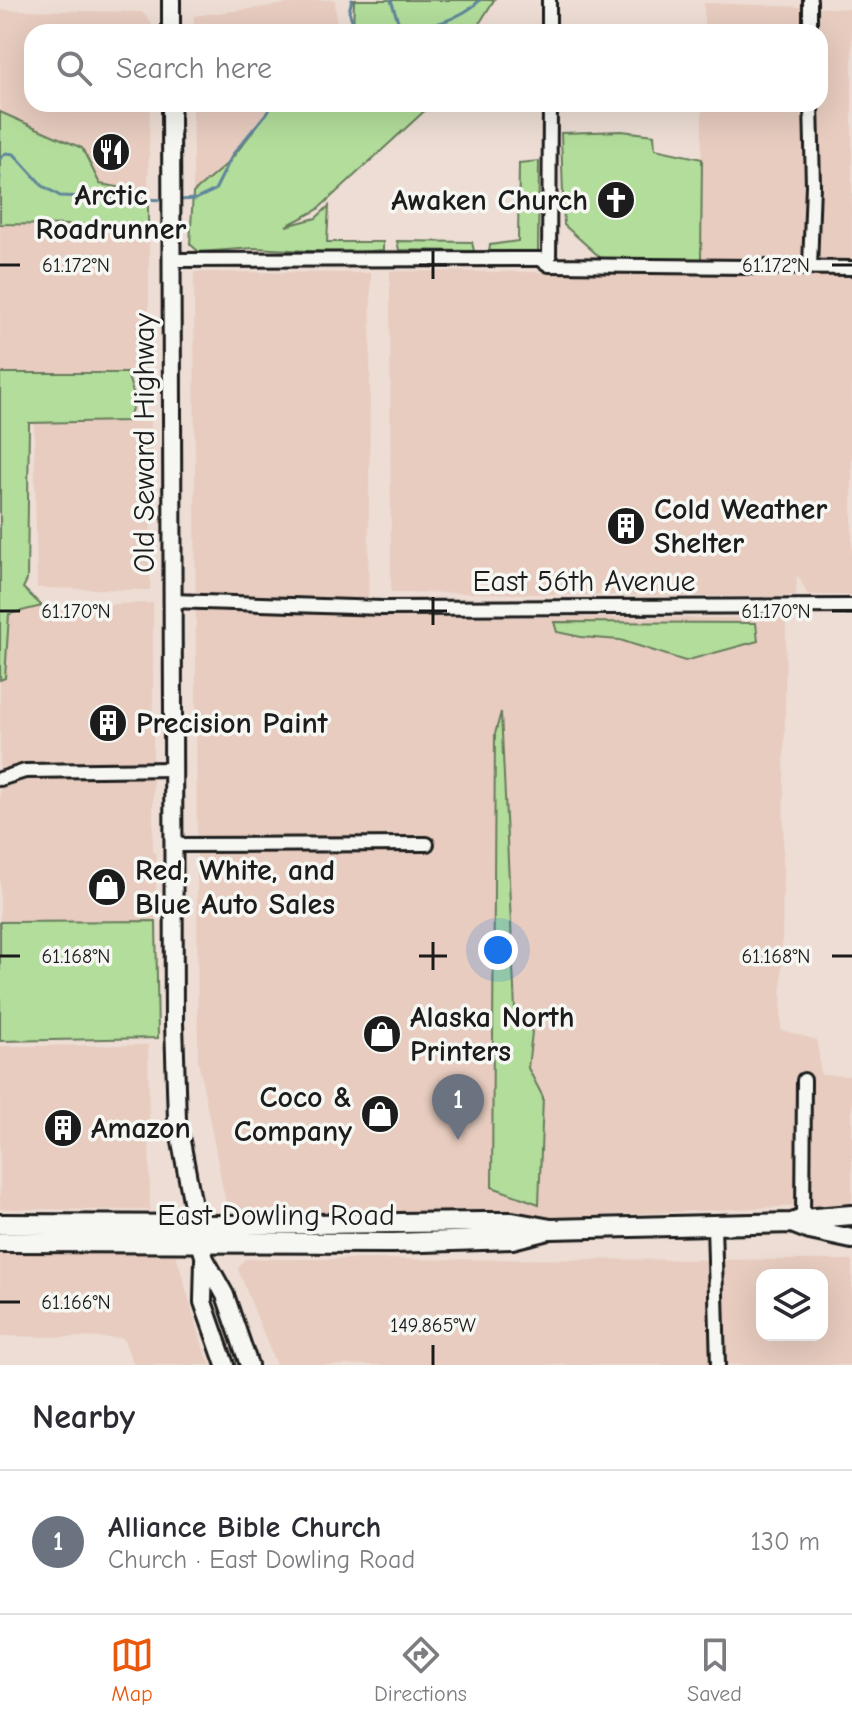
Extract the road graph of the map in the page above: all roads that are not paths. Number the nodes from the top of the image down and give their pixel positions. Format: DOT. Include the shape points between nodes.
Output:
graph roads {
  1 [pos="171,0"];
  2 [pos="549,0"];
  3 [pos="810,0"];
  4 [pos="171,24"];
  5 [pos="549,24"];
  6 [pos="810,24"];
  7 [pos="171,112"];
  8 [pos="550,112"];
  9 [pos="811,112"];
  10 [pos="171,260"];
  11 [pos="549,265"];
  12 [pos="810,267"];
  13 [pos="852,268"];
  14 [pos="172,601"];
  15 [pos="852,606"];
  16 [pos="173,769"];
  17 [pos="0,779"];
  18 [pos="427,844"];
  19 [pos="173,845"];
  20 [pos="804,1080"];
  21 [pos="852,1215"];
  22 [pos="798,1221"];
  23 [pos="0,1224"];
  24 [pos="714,1225"];
  25 [pos="852,1239"];
  26 [pos="0,1242"];
  27 [pos="200,1242"];
  28 [pos="225,1365"];
  29 [pos="249,1365"];
  30 [pos="718,1365"];
  1 -- 4 [label="main road"];
  2 -- 5 [label="street"];
  3 -- 6 [label="street"];
  7 -- 10 [label="main road, Old Seward Highway"];
  8 -- 11 [label="street"];
  9 -- 12 [label="street"];
  10 -- 11 [label="street" via="540,259"];
  10 -- 14 [label="main road, Old Seward Highway"];
  11 -- 12 [label="street"];
  12 -- 13 [label="street"];
  14 -- 15 [label="street, East 56th Avenue" via="383,608"];
  14 -- 16 [label="main road, Old Seward Highway"];
  16 -- 17 [label="street" via="25,771"];
  16 -- 19 [label="main road, Old Seward Highway"];
  18 -- 19 [label="street"];
  19 -- 27 [label="main road, Old Seward Highway" via="177,1120"];
  20 -- 22 [label="street"];
  21 -- 22 [label="main road, East Dowling Road"];
  22 -- 24 [label="main road, East Dowling Road"];
  22 -- 25 [label="main road, East Dowling Road" via="810,1230"];
  23 -- 27 [label="main road, East Dowling Road"];
  24 -- 27 [label="main road, East Dowling Road" via="551,1229 486,1222"];
  24 -- 30 [label="street"];
  26 -- 27 [label="main road, East Dowling Road"];
  27 -- 28 [label="main road, Old Seward Highway" via="203,1302"];
  27 -- 29 [label="main road, Old Seward Highway"];
}
